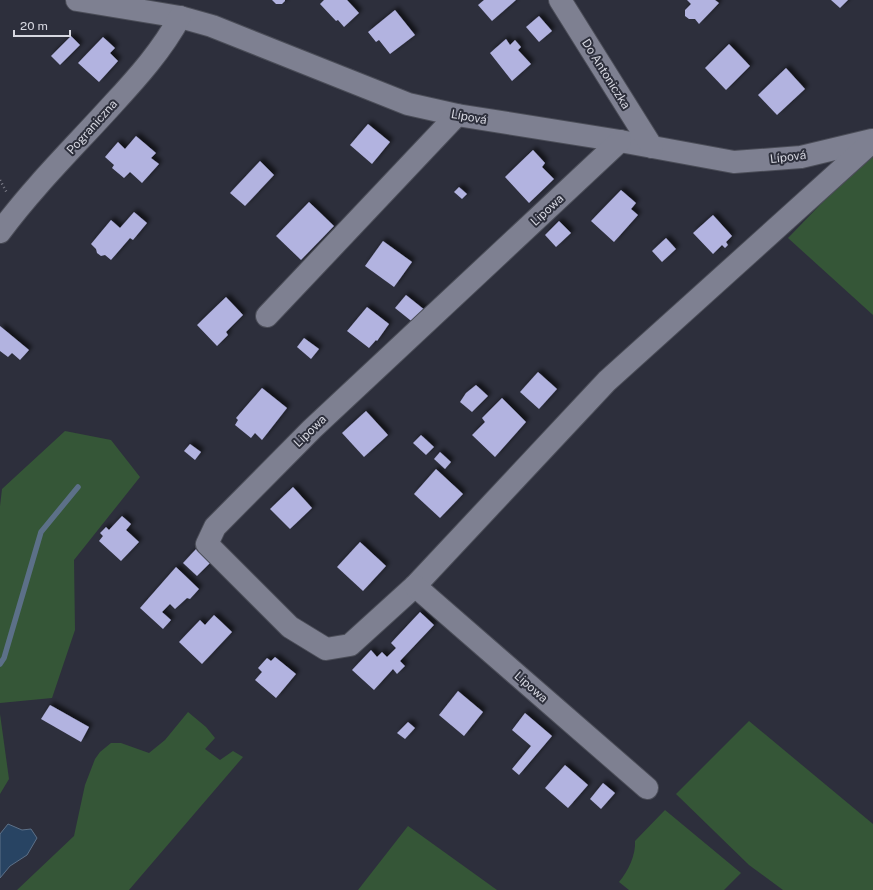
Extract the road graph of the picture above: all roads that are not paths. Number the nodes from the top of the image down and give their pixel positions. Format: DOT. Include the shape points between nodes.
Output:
graph roads {
  1 [pos="77,0"];
  2 [pos="560,0"];
  3 [pos="180,17"];
  4 [pos="457,115"];
  5 [pos="620,141"];
  6 [pos="873,141"];
  7 [pos="652,147"];
  8 [pos="0,232"];
  9 [pos="267,316"];
  10 [pos="414,586"];
  11 [pos="647,788"];
  1 -- 3 [label="street, Lípová"];
  2 -- 7 [label="street, Do Antoniczka"];
  3 -- 4 [label="street, Lípová" via="212,26 408,104"];
  3 -- 8 [label="street, Pograniczna" via="168,40 142,72 23,201"];
  4 -- 5 [label="street, Lípová"];
  4 -- 9 [label="street"];
  5 -- 7 [label="street, Lípová"];
  5 -- 10 [label="street, Lipowa" via="312,429 215,527 207,544 290,627 326,649 350,645"];
  6 -- 7 [label="street, Lípová" via="801,157 734,162"];
  6 -- 10 [label="street, Lipowa" via="607,382"];
  10 -- 11 [label="street, Lipowa"];
}
